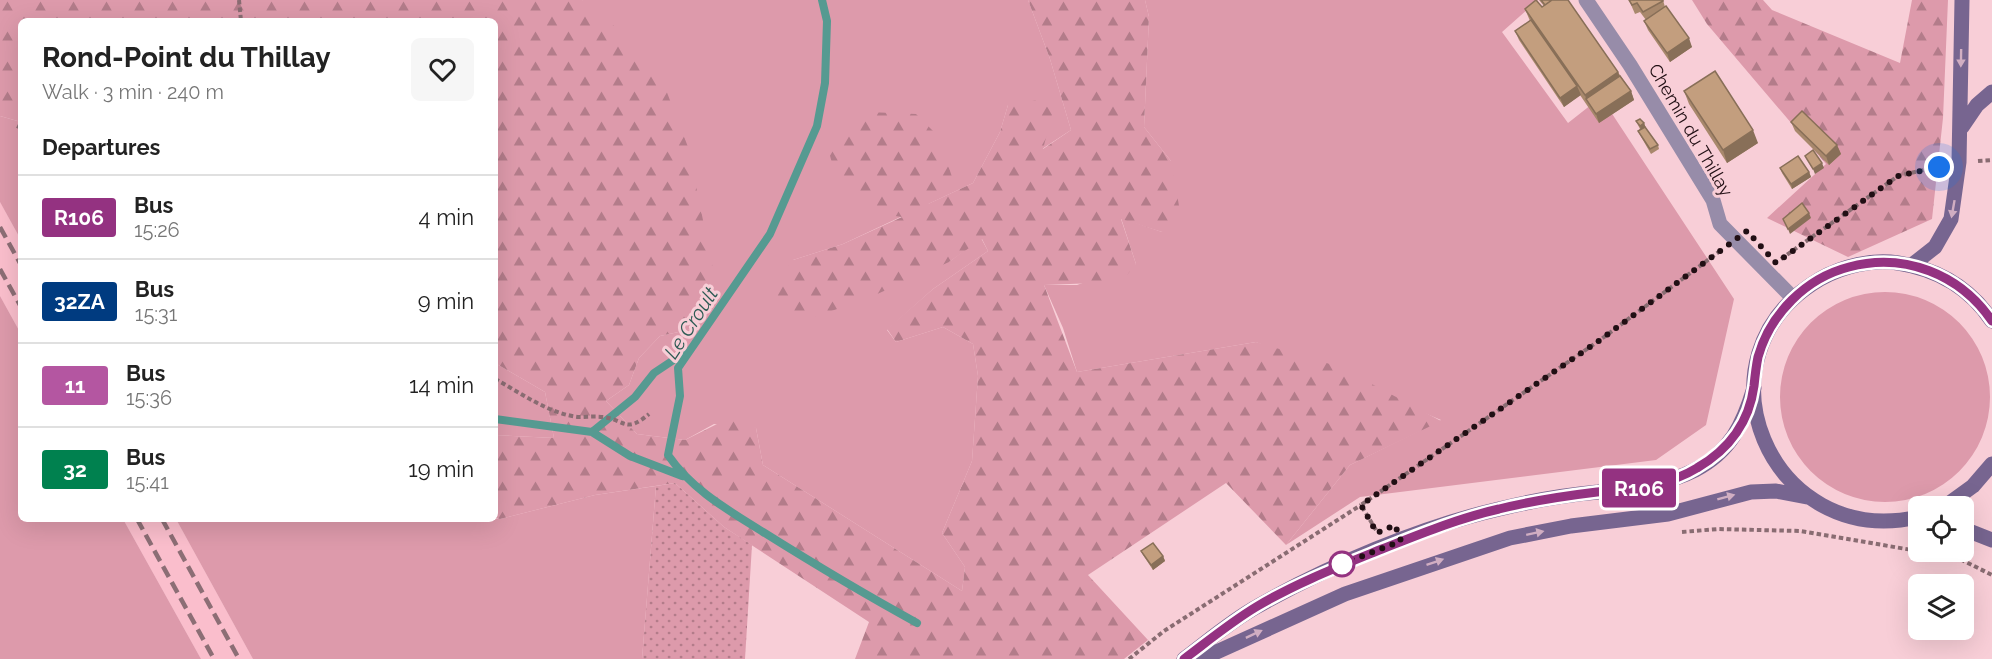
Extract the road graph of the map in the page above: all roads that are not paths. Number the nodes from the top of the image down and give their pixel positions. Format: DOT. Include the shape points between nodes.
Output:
graph roads {
  1 [pos="1586,0"];
  2 [pos="1962,0"];
  3 [pos="1992,92"];
  4 [pos="1960,130"];
  5 [pos="1912,265"];
  6 [pos="1794,298"];
  7 [pos="1992,321"];
  8 [pos="1754,388"];
  9 [pos="1992,464"];
  10 [pos="1959,496"];
  11 [pos="1807,497"];
  12 [pos="1908,519"];
  13 [pos="1974,533"];
  14 [pos="1992,540"];
  15 [pos="1184,659"];
  16 [pos="1201,659"];
  1 -- 6 [label="street, Chemin du Thillay" via="1713,200 1720,224"];
  2 -- 4 [label="main road, one-way"];
  3 -- 4 [label="main road"];
  4 -- 5 [label="main road, one-way" via="1951,219 1927,255"];
  5 -- 6 [label="main road" via="1891,262 1848,267 1828,274"];
  5 -- 7 [label="main road" via="1955,284"];
  6 -- 8 [label="main road" via="1765,339"];
  8 -- 11 [label="main road" via="1759,430 1767,449 1778,467"];
  8 -- 15 [label="main road" via="1732,441 1694,470 1647,487 1497,509 1401,541 1257,606"];
  9 -- 10 [label="main road"];
  11 -- 12 [label="main road" via="1853,519 1887,522"];
  16 -- 11 [label="main road, one-way" via="1345,594 1510,538 1668,514 1751,492 1776,491"];
  13 -- 14 [label="main road"];
}
